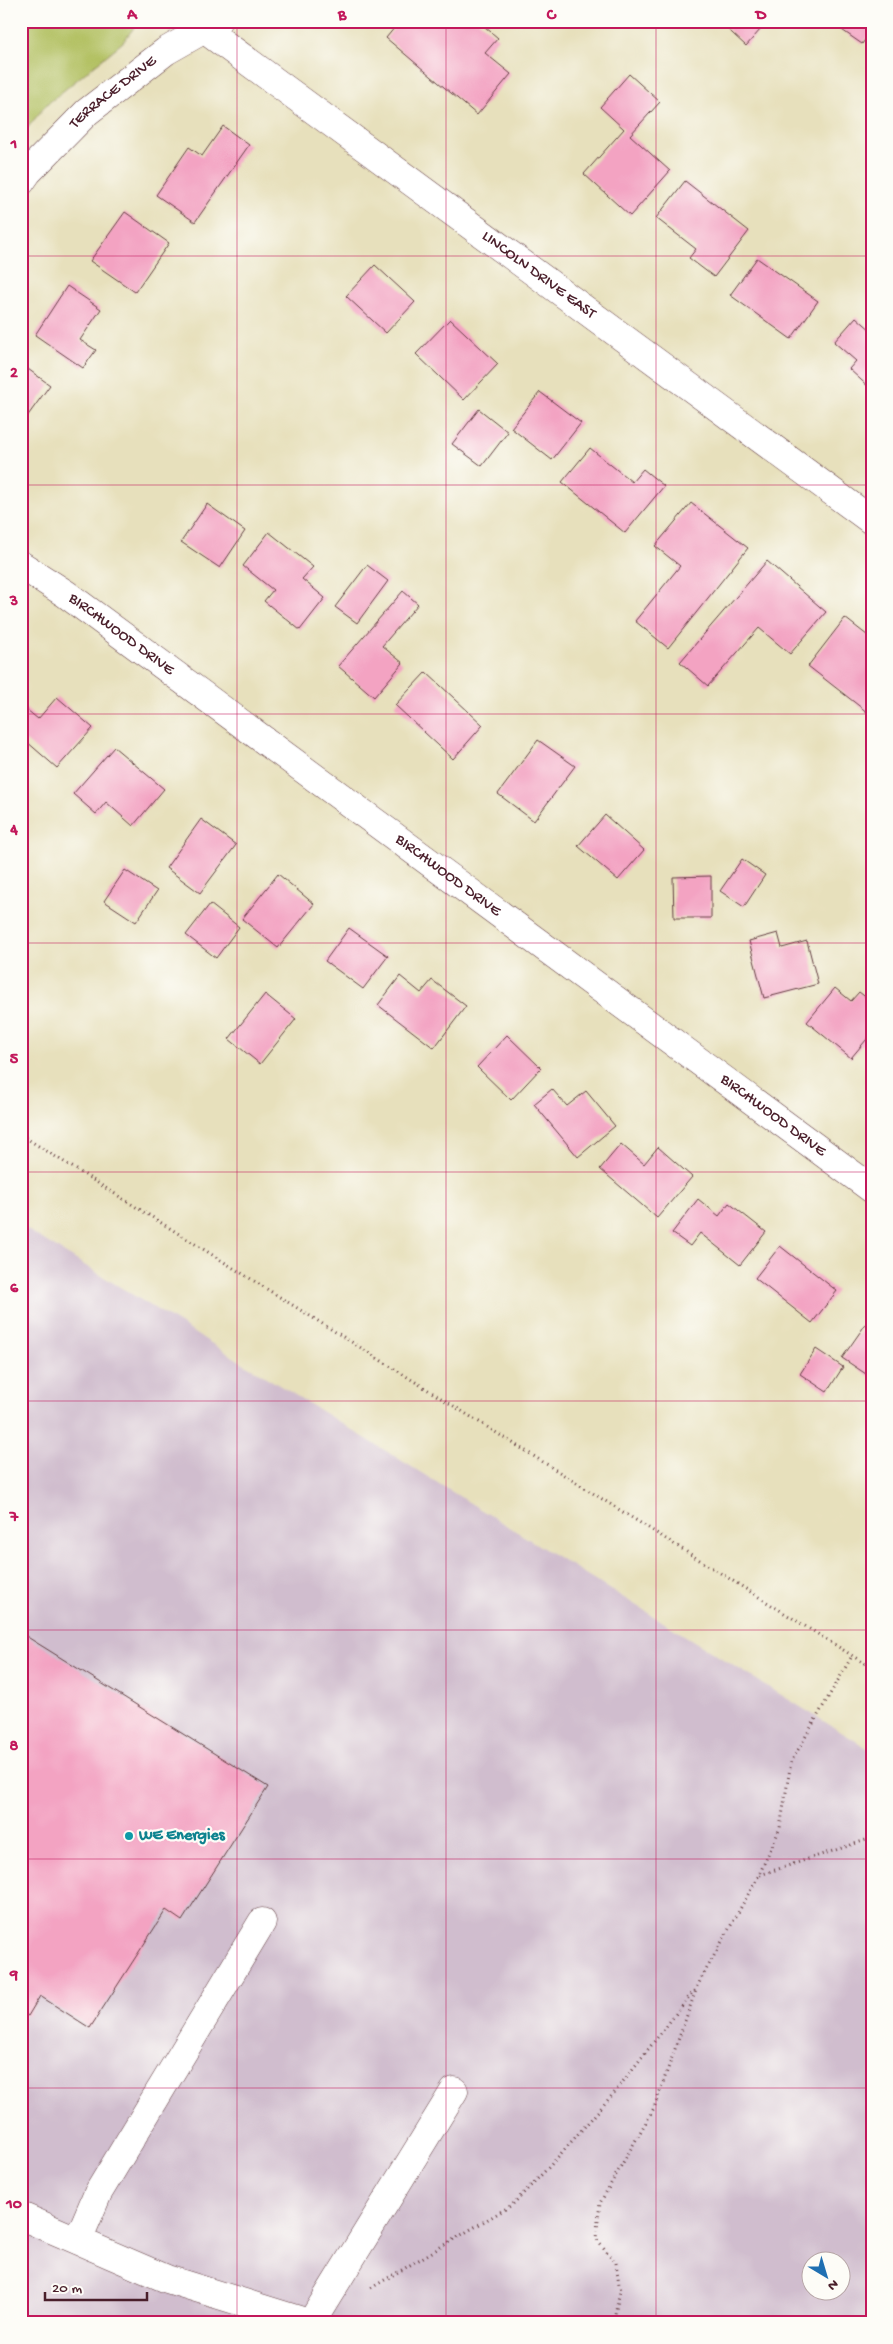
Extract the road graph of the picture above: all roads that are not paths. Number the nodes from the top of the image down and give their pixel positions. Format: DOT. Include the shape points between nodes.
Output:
graph roads {
  1 [pos="205,24"];
  2 [pos="21,182"];
  3 [pos="872,521"];
  4 [pos="21,565"];
  5 [pos="872,1189"];
  6 [pos="262,1922"];
  7 [pos="454,2090"];
  8 [pos="21,2216"];
  9 [pos="78,2240"];
  10 [pos="310,2323"];
  1 -- 2 [label="street, TERRACE DRIVE" via="86,112"];
  1 -- 3 [label="street, LINCOLN DRIVE EAST"];
  4 -- 5 [label="street, BIRCHWOOD DRIVE" via="66,594"];
  6 -- 9 [label="street" via="98,2193"];
  7 -- 10 [label="street"];
  8 -- 9 [label="street"];
  9 -- 10 [label="street" via="167,2279"];
}
